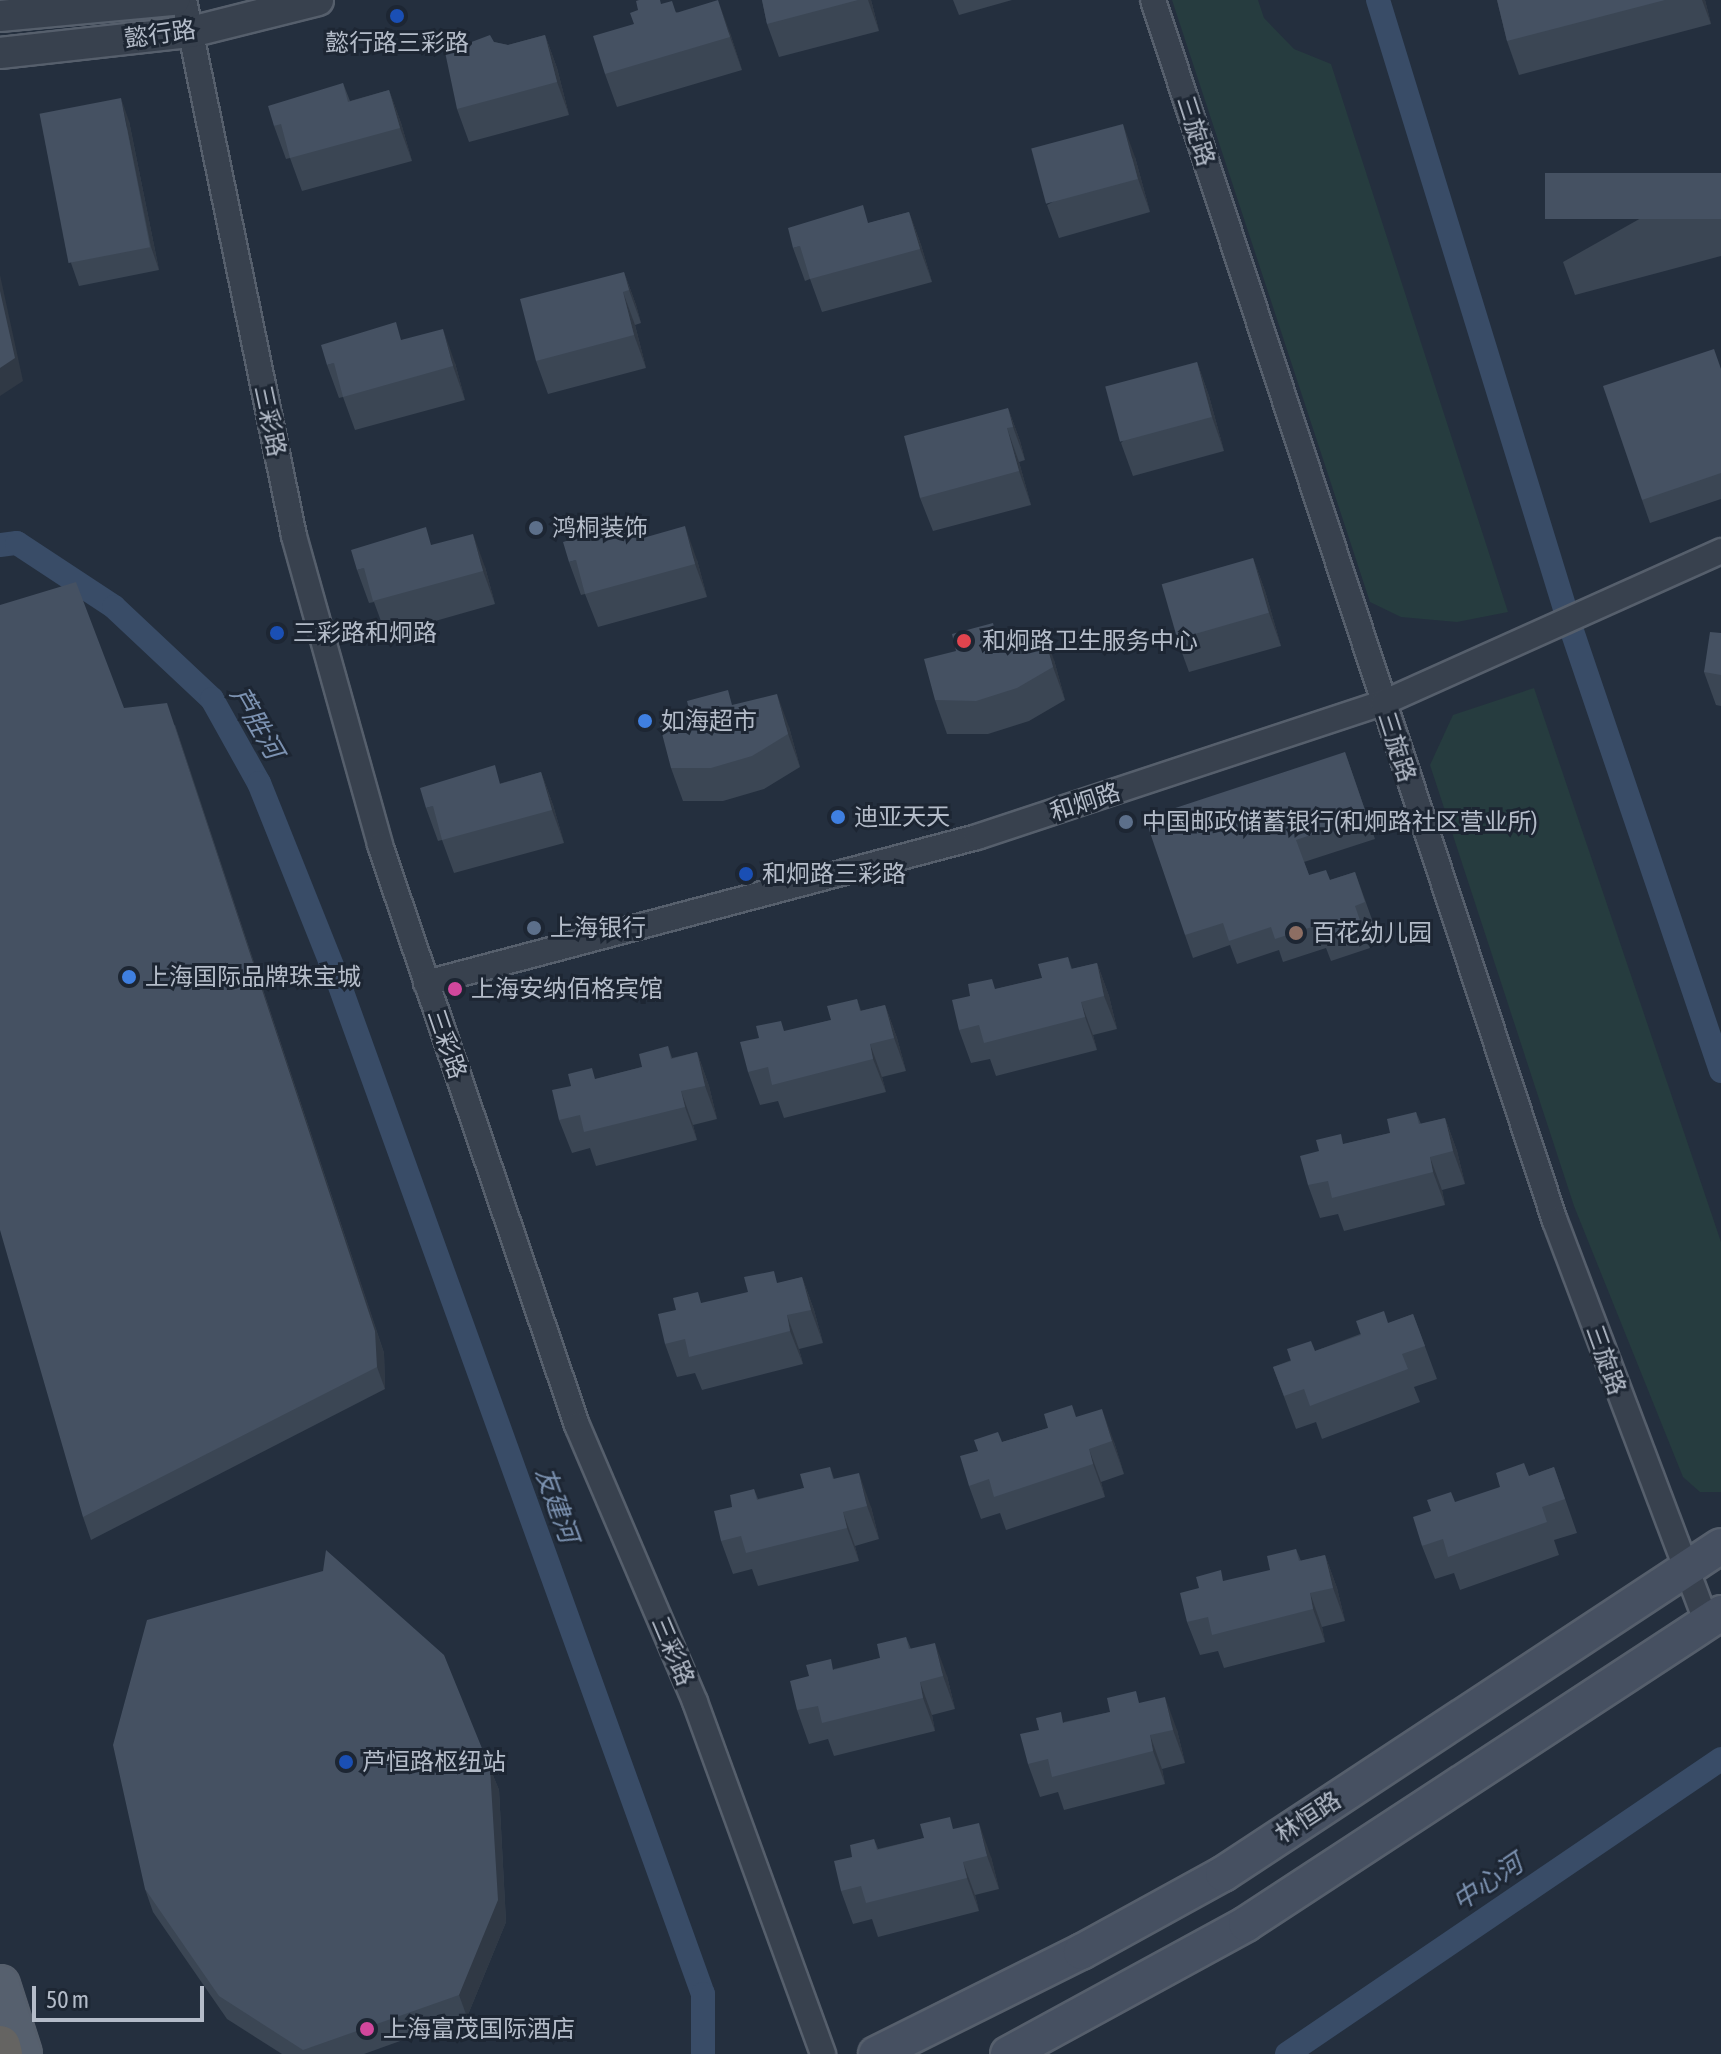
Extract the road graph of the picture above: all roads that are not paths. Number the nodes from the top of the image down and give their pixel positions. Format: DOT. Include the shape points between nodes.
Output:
graph roads {
  1 [pos="174,0"];
  2 [pos="184,0"];
  3 [pos="318,0"];
  4 [pos="1153,0"];
  5 [pos="0,16"];
  6 [pos="191,32"];
  7 [pos="0,53"];
  8 [pos="1721,551"];
  9 [pos="1383,703"];
  10 [pos="426,983"];
  11 [pos="1721,1546"];
  12 [pos="1683,1571"];
  13 [pos="1714,1618"];
  14 [pos="0,1985"];
  15 [pos="0,2046"];
  16 [pos="2,2054"];
  17 [pos="22,2054"];
  18 [pos="823,2054"];
  19 [pos="876,2054"];
  20 [pos="1008,2054"];
  1 -- 5 [label="street, 懿行路"];
  2 -- 6 [label="street, 三彩路"];
  3 -- 6 [label="street, 懿行路"];
  4 -- 9 [label="street, 三旋路"];
  6 -- 7 [label="street, 懿行路"];
  6 -- 10 [label="street, 三彩路" via="294,536 380,845"];
  8 -- 9 [label="street, 和炯路"];
  9 -- 10 [label="street, 和炯路" via="977,837"];
  9 -- 12 [label="street, 三旋路" via="1555,1221"];
  10 -- 18 [label="street, 三彩路" via="577,1425 695,1702"];
  11 -- 12 [label="main road, 林恒路"];
  12 -- 13 [label="street, 三旋路"];
  12 -- 19 [label="main road, 林恒路" via="1223,1874"];
  13 -- 20 [label="main road" via="1246,1924"];
  14 -- 17 [label="main road"];
  15 -- 16 [label="highway"];
}
